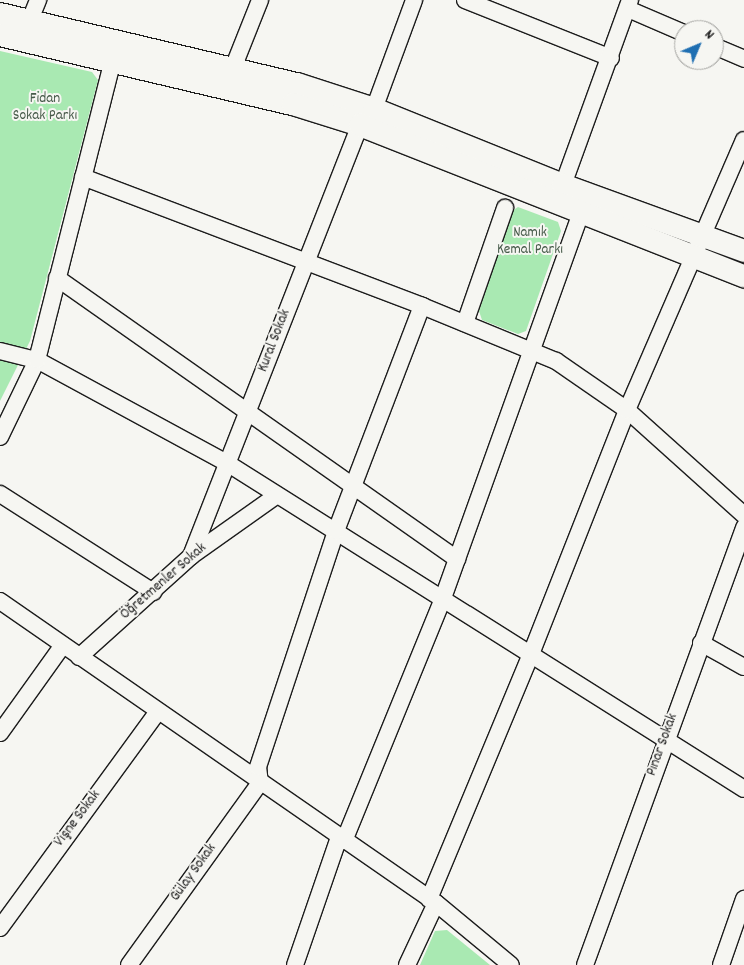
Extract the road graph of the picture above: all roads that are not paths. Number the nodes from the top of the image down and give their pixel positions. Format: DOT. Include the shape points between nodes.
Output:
graph roads {
  1 [pos="260,0"];
  2 [pos="414,0"];
  3 [pos="465,0"];
  4 [pos="629,4"];
  5 [pos="34,10"];
  6 [pos="0,14"];
  7 [pos="674,28"];
  8 [pos="0,34"];
  9 [pos="724,51"];
  10 [pos="611,58"];
  11 [pos="113,60"];
  12 [pos="744,60"];
  13 [pos="233,68"];
  14 [pos="367,117"];
  15 [pos="744,140"];
  16 [pos="83,178"];
  17 [pos="563,185"];
  18 [pos="506,208"];
  19 [pos="581,213"];
  20 [pos="704,234"];
  21 [pos="744,251"];
  22 [pos="694,256"];
  23 [pos="305,263"];
  24 [pos="744,276"];
  25 [pos="57,278"];
  26 [pos="422,306"];
  27 [pos="465,323"];
  28 [pos="532,350"];
  29 [pos="0,352"];
  30 [pos="37,360"];
  31 [pos="627,410"];
  32 [pos="247,413"];
  33 [pos="0,437"];
  34 [pos="227,463"];
  35 [pos="353,487"];
  36 [pos="0,494"];
  37 [pos="277,495"];
  38 [pos="744,515"];
  39 [pos="744,527"];
  40 [pos="336,531"];
  41 [pos="740,549"];
  42 [pos="191,556"];
  43 [pos="457,559"];
  44 [pos="153,592"];
  45 [pos="443,598"];
  46 [pos="0,601"];
  47 [pos="701,643"];
  48 [pos="63,645"];
  49 [pos="531,654"];
  50 [pos="80,657"];
  51 [pos="744,668"];
  52 [pos="158,711"];
  53 [pos="0,733"];
  54 [pos="665,739"];
  55 [pos="260,782"];
  56 [pos="744,789"];
  57 [pos="341,839"];
  58 [pos="744,899"];
  59 [pos="432,901"];
  60 [pos="0,928"];
  61 [pos="129,965"];
  62 [pos="295,965"];
  63 [pos="407,965"];
  64 [pos="511,965"];
  65 [pos="585,965"];
  66 [pos="721,965"];
  1 -- 13 [label="street"];
  2 -- 14 [label="street, Kural Sokak"];
  3 -- 10 [label="street"];
  4 -- 7 [label="street"];
  4 -- 10 [label="street"];
  5 -- 6 [label="main road"];
  5 -- 13 [label="main road"];
  8 -- 11 [label="main road"];
  9 -- 12 [label="street"];
  10 -- 17 [label="street"];
  11 -- 14 [label="main road" via="293,104"];
  11 -- 16 [label="street"];
  13 -- 14 [label="main road" via="297,84"];
  14 -- 17 [label="main road"];
  14 -- 19 [label="main road"];
  14 -- 23 [label="street, Kural Sokak"];
  15 -- 20 [label="street"];
  16 -- 23 [label="street"];
  16 -- 25 [label="street"];
  17 -- 20 [label="main road"];
  18 -- 27 [label="street"];
  19 -- 22 [label="main road"];
  19 -- 28 [label="street"];
  20 -- 21 [label="main road"];
  20 -- 22 [label="street"];
  22 -- 24 [label="main road"];
  22 -- 31 [label="street"];
  23 -- 26 [label="street"];
  23 -- 32 [label="street, Kural Sokak"];
  25 -- 30 [label="street"];
  25 -- 32 [label="street"];
  26 -- 27 [label="street"];
  26 -- 35 [label="street"];
  27 -- 28 [label="street"];
  28 -- 31 [label="street" via="556,361"];
  28 -- 43 [label="street"];
  29 -- 30 [label="street"];
  30 -- 33 [label="street"];
  30 -- 34 [label="street"];
  31 -- 38 [label="street"];
  31 -- 49 [label="street"];
  32 -- 34 [label="street, Kural Sokak"];
  32 -- 35 [label="street"];
  34 -- 37 [label="street"];
  34 -- 42 [label="street, Kural Sokak"];
  35 -- 40 [label="street"];
  35 -- 43 [label="street"];
  36 -- 44 [label="street"];
  37 -- 40 [label="street"];
  37 -- 42 [label="street, Öğretmenler Sokak"];
  39 -- 41 [label="street, Pınar Sokak"];
  40 -- 45 [label="street"];
  40 -- 55 [label="street" via="258,767"];
  41 -- 47 [label="street, Pınar Sokak"];
  42 -- 44 [label="street, Öğretmenler Sokak"];
  43 -- 45 [label="street"];
  44 -- 50 [label="street, Öğretmenler Sokak"];
  45 -- 49 [label="street"];
  45 -- 57 [label="street"];
  46 -- 48 [label="street"];
  47 -- 51 [label="street"];
  47 -- 54 [label="street, Pınar Sokak"];
  48 -- 50 [label="street"];
  48 -- 53 [label="street"];
  49 -- 54 [label="street"];
  49 -- 59 [label="street"];
  50 -- 52 [label="street"];
  52 -- 55 [label="street"];
  52 -- 60 [label="street, Vişne Sokak"];
  54 -- 56 [label="street"];
  54 -- 65 [label="street, Pınar Sokak"];
  55 -- 57 [label="street"];
  55 -- 61 [label="street, Gülay Sokak"];
  57 -- 59 [label="street"];
  57 -- 62 [label="street"];
  58 -- 66 [label="street"];
  59 -- 63 [label="street"];
  59 -- 64 [label="street"];
}
